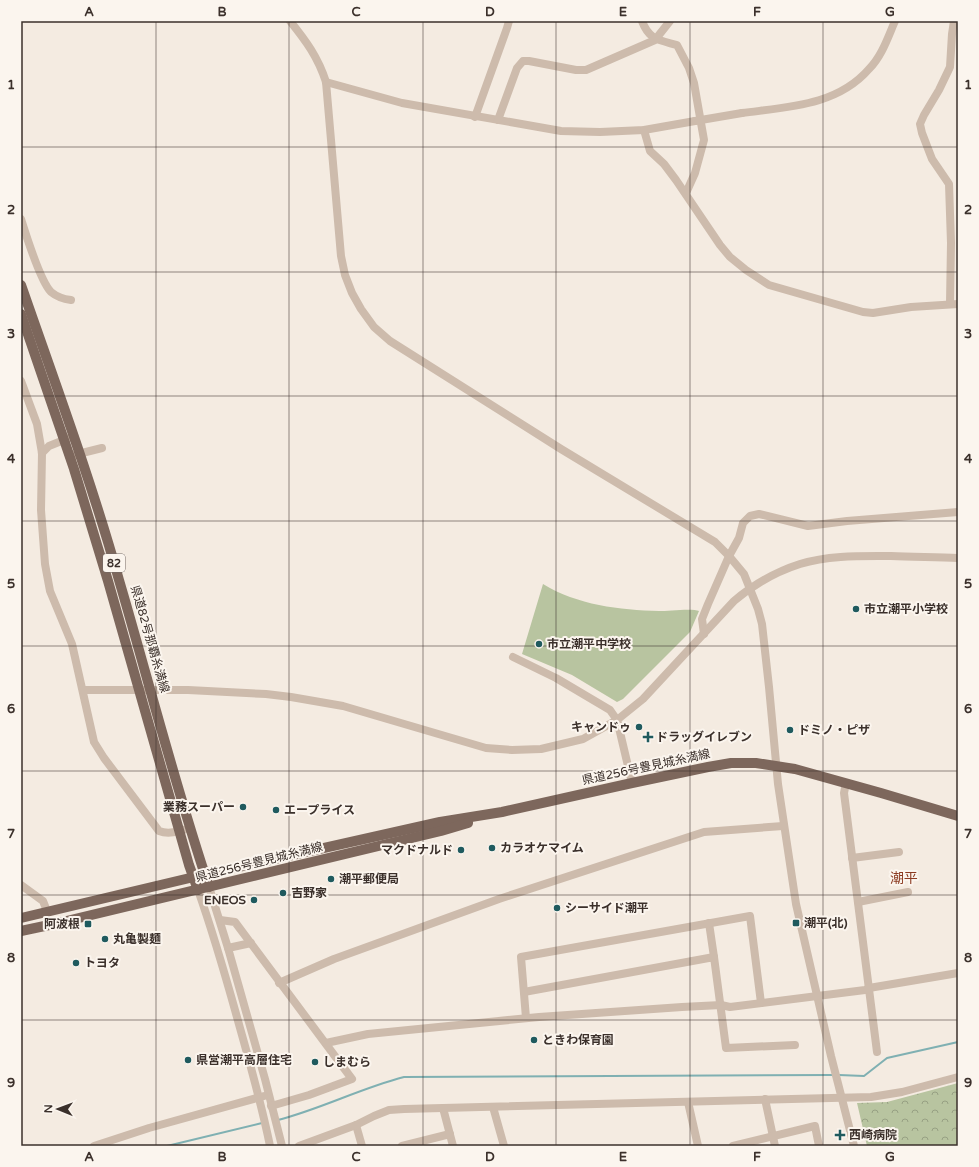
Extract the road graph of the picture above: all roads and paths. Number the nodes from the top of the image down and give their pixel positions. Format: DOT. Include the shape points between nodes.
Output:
graph roads {
  1 [pos="290,21"];
  2 [pos="509,21"];
  3 [pos="642,21"];
  4 [pos="670,21"];
  5 [pos="895,21"];
  6 [pos="954,21"];
  7 [pos="655,40"];
  8 [pos="326,82"];
  9 [pos="475,117"];
  10 [pos="498,120"];
  11 [pos="644,130"];
  12 [pos="686,193"];
  13 [pos="21,219"];
  14 [pos="21,285"];
  15 [pos="71,300"];
  16 [pos="954,304"];
  17 [pos="21,314"];
  18 [pos="21,381"];
  19 [pos="69,438"];
  20 [pos="102,448"];
  21 [pos="42,453"];
  22 [pos="75,455"];
  23 [pos="958,512"];
  24 [pos="729,556"];
  25 [pos="958,558"];
  26 [pos="750,588"];
  27 [pos="704,634"];
  28 [pos="512,657"];
  29 [pos="83,690"];
  30 [pos="140,690"];
  31 [pos="151,690"];
  32 [pos="617,720"];
  33 [pos="776,765"];
  34 [pos="632,783"];
  35 [pos="846,783"];
  36 [pos="502,812"];
  37 [pos="958,816"];
  38 [pos="783,826"];
  39 [pos="190,828"];
  40 [pos="180,831"];
  41 [pos="899,852"];
  42 [pos="852,858"];
  43 [pos="205,874"];
  44 [pos="194,877"];
  45 [pos="21,885"];
  46 [pos="209,888"];
  47 [pos="198,890"];
  48 [pos="908,892"];
  49 [pos="858,902"];
  50 [pos="48,911"];
  51 [pos="21,918"];
  52 [pos="220,920"];
  53 [pos="709,923"];
  54 [pos="21,931"];
  55 [pos="251,943"];
  56 [pos="228,948"];
  57 [pos="714,957"];
  58 [pos="958,973"];
  59 [pos="280,983"];
  60 [pos="869,988"];
  61 [pos="524,992"];
  62 [pos="817,995"];
  63 [pos="761,1003"];
  64 [pos="721,1005"];
  65 [pos="526,1018"];
  66 [pos="326,1043"];
  67 [pos="795,1045"];
  68 [pos="877,1052"];
  69 [pos="958,1077"];
  70 [pos="269,1095"];
  71 [pos="842,1097"];
  72 [pos="259,1098"];
  73 [pos="764,1100"];
  74 [pos="688,1102"];
  75 [pos="494,1107"];
  76 [pos="272,1108"];
  77 [pos="443,1108"];
  78 [pos="356,1125"];
  79 [pos="450,1134"];
  80 [pos="773,1137"];
  81 [pos="270,1143"];
  82 [pos="407,1145"];
  83 [pos="94,1146"];
  84 [pos="282,1146"];
  85 [pos="299,1146"];
  86 [pos="362,1146"];
  87 [pos="453,1146"];
  88 [pos="504,1146"];
  89 [pos="698,1146"];
  90 [pos="733,1146"];
  91 [pos="775,1146"];
  92 [pos="819,1146"];
  93 [pos="854,1146"];
  1 -- 8 [label="street" via="309,44"];
  2 -- 9 [label="street"];
  3 -- 7 [label="street"];
  4 -- 7 [label="street"];
  5 -- 11 [label="street, bridge" via="870,69 842,92 805,104"];
  6 -- 16 [label="street" via="950,68 920,124 932,159 949,184"];
  7 -- 10 [label="street" via="586,70 523,62 517,68"];
  7 -- 12 [label="street" via="677,45 694,83 704,140 695,173"];
  8 -- 9 [label="street" via="402,103"];
  8 -- 24 [label="street" via="340,256 352,293 374,327 390,341 452,381 715,542"];
  9 -- 10 [label="street"];
  10 -- 11 [label="street" via="561,131"];
  11 -- 12 [label="street" via="650,151 664,164"];
  12 -- 16 [label="street" via="730,257 769,285 872,313"];
  13 -- 15 [label="street" via="50,291 59,298"];
  14 -- 19 [label="main road, 県道82号那覇糸満線 / 82"];
  17 -- 19 [label="main road, 県道82号那覇糸満線 / 82"];
  18 -- 21 [label="street" via="37,424"];
  19 -- 21 [label="street" via="49,446"];
  19 -- 22 [label="main road, 県道82号那覇糸満線 / 82"];
  20 -- 22 [label="street"];
  21 -- 29 [label="street" via="41,510 45,564 50,591 72,644"];
  22 -- 30 [label="main road, 県道82号那覇糸満線 / 82"];
  22 -- 31 [label="main road, 県道82号那覇糸満線 / 82" via="119,579"];
  23 -- 24 [label="street" via="808,526 759,514 750,516 743,523 739,538"];
  24 -- 26 [label="street" via="744,574"];
  24 -- 27 [label="street" via="702,619"];
  25 -- 26 [label="street" via="827,558 800,564"];
  26 -- 27 [label="street"];
  26 -- 33 [label="street" via="762,624"];
  27 -- 32 [label="street" via="643,699"];
  28 -- 32 [label="street" via="556,678 610,710"];
  29 -- 30 [label="street"];
  29 -- 40 [label="street" via="94,742 104,758 159,831"];
  30 -- 31 [label="street"];
  30 -- 40 [label="main road, 県道82号那覇糸満線 / 82"];
  31 -- 32 [label="street" via="266,694 314,700 343,706 468,743 499,749 541,749 570,743 583,739"];
  31 -- 39 [label="main road, 県道82号那覇糸満線 / 82"];
  32 -- 34 [label="street"];
  33 -- 34 [label="main road, 県道256号豊見城糸満線" via="720,765"];
  33 -- 35 [label="main road, 県道256号豊見城糸満線"];
  33 -- 38 [label="street"];
  34 -- 36 [label="main road, 県道256号豊見城糸満線"];
  35 -- 37 [label="main road, 県道256号豊見城糸満線"];
  35 -- 42 [label="street" via="844,793"];
  36 -- 43 [label="main road, 県道256号豊見城糸満線" via="440,822"];
  36 -- 46 [label="main road, 県道256号豊見城糸満線" via="441,831"];
  38 -- 59 [label="street" via="704,832 499,899 334,959"];
  38 -- 62 [label="street" via="796,904"];
  39 -- 40 [label="street"];
  39 -- 43 [label="main road, 県道82号那覇糸満線 / 82"];
  40 -- 44 [label="main road, 県道82号那覇糸満線 / 82"];
  41 -- 42 [label="street"];
  42 -- 49 [label="street"];
  43 -- 44 [label="main road, 県道256号豊見城糸満線"];
  43 -- 46 [label="main road, 県道82号那覇糸満線 / 82"];
  44 -- 47 [label="main road, 県道82号那覇糸満線 / 82"];
  44 -- 50 [label="main road, 県道256号豊見城糸満線"];
  45 -- 50 [label="street" via="43,901"];
  46 -- 47 [label="main road, 県道256号豊見城糸満線"];
  46 -- 52 [label="street"];
  47 -- 54 [label="main road, 県道256号豊見城糸満線"];
  47 -- 72 [label="street"];
  48 -- 49 [label="street"];
  49 -- 60 [label="street"];
  50 -- 51 [label="main road, 県道256号豊見城糸満線"];
  52 -- 55 [label="street" via="236,922"];
  52 -- 56 [label="street"];
  53 -- 57 [label="street"];
  53 -- 61 [label="street" via="521,957"];
  53 -- 63 [label="street" via="750,916"];
  55 -- 56 [label="street"];
  55 -- 59 [label="street"];
  56 -- 70 [label="street"];
  57 -- 61 [label="street"];
  57 -- 64 [label="street"];
  58 -- 60 [label="street"];
  59 -- 66 [label="street"];
  60 -- 62 [label="street"];
  60 -- 68 [label="street"];
  61 -- 65 [label="street"];
  62 -- 63 [label="street"];
  62 -- 71 [label="street"];
  63 -- 64 [label="street" via="730,1007"];
  64 -- 65 [label="street"];
  64 -- 67 [label="street" via="726,1048"];
  65 -- 66 [label="street" via="368,1034"];
  66 -- 76 [label="street" via="352,1079"];
  69 -- 71 [label="street" via="879,1096"];
  70 -- 72 [label="street"];
  70 -- 76 [label="street"];
  71 -- 73 [label="street"];
  71 -- 93 [label="street"];
  72 -- 81 [label="street"];
  72 -- 83 [label="street"];
  73 -- 74 [label="street"];
  73 -- 80 [label="street"];
  74 -- 75 [label="street"];
  74 -- 89 [label="street"];
  75 -- 77 [label="street"];
  75 -- 88 [label="street"];
  76 -- 84 [label="street"];
  77 -- 78 [label="street" via="389,1110"];
  77 -- 79 [label="street"];
  78 -- 85 [label="street"];
  78 -- 86 [label="street"];
  79 -- 82 [label="street"];
  79 -- 87 [label="street"];
  80 -- 90 [label="street"];
  80 -- 91 [label="street"];
  80 -- 92 [label="street" via="815,1126"];
}
